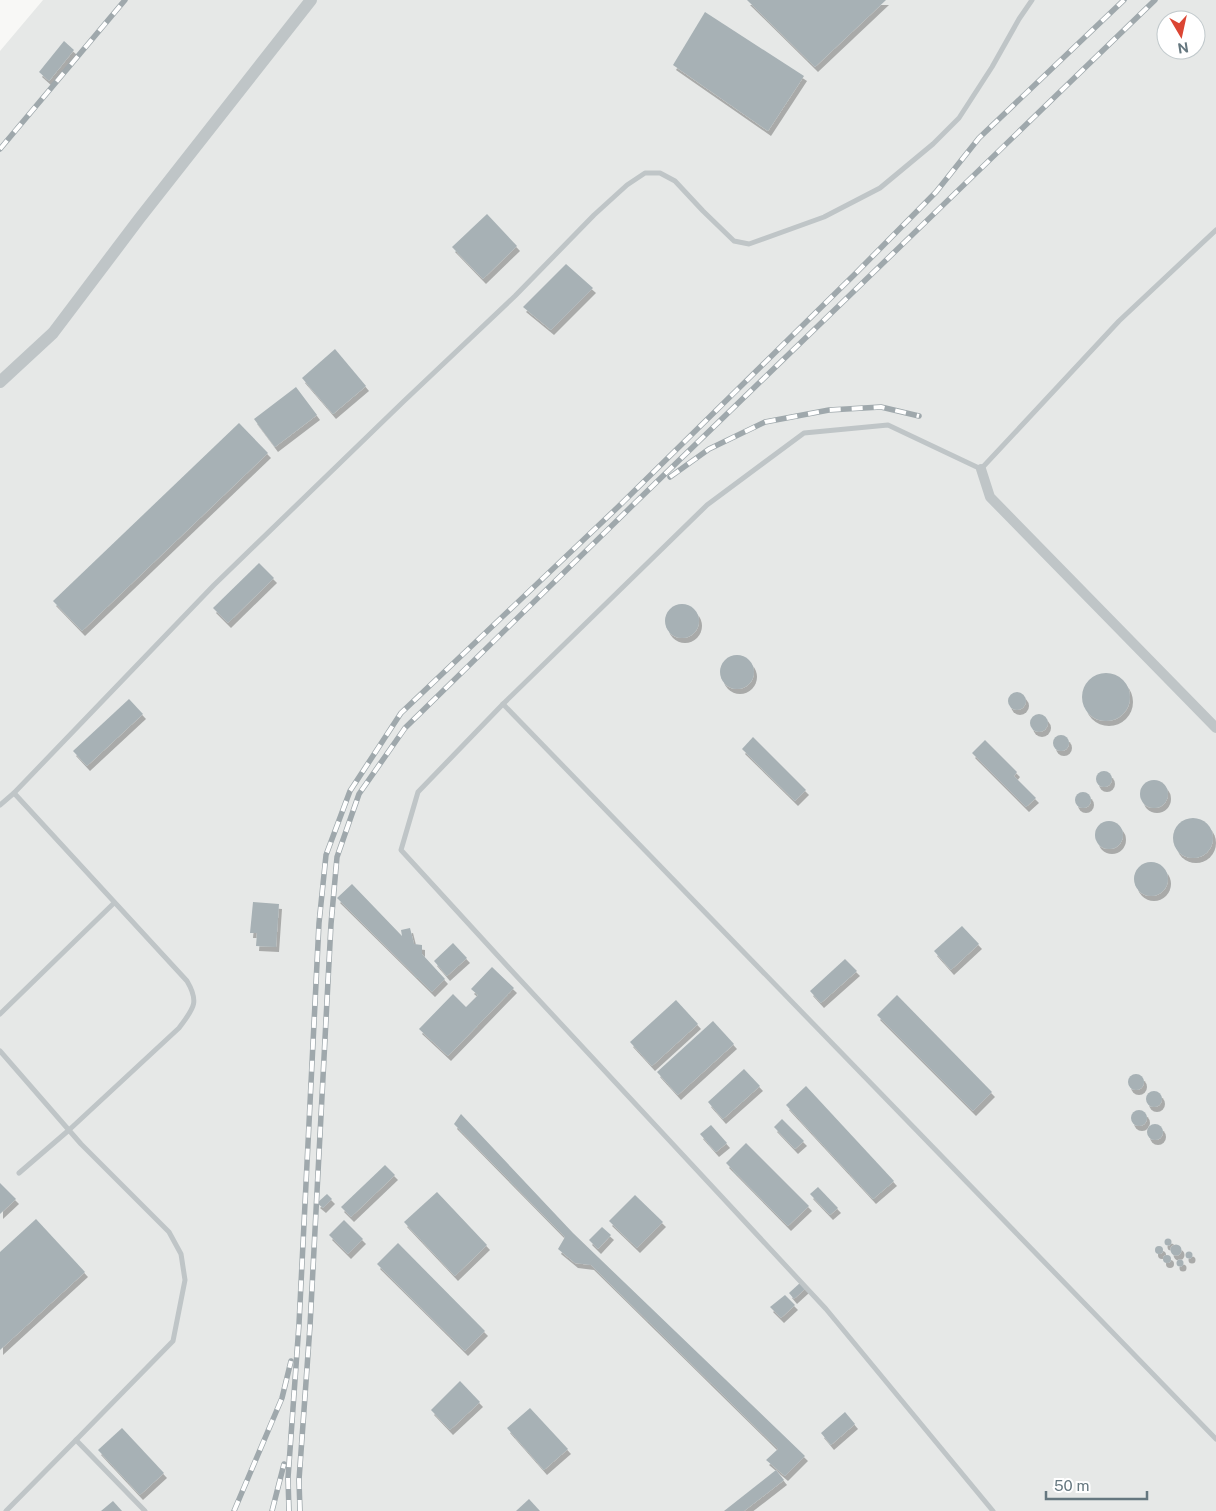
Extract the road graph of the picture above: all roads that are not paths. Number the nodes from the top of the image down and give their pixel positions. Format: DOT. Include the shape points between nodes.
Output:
graph roads {
  1 [pos="311,0"];
  2 [pos="1032,0"];
  3 [pos="1216,230"];
  4 [pos="0,382"];
  5 [pos="981,468"];
  6 [pos="503,704"];
  7 [pos="1216,728"];
  8 [pos="14,793"];
  9 [pos="0,805"];
  10 [pos="114,903"];
  11 [pos="0,1014"];
  12 [pos="0,1051"];
  13 [pos="69,1130"];
  14 [pos="20,1174"];
  15 [pos="1216,1439"];
  16 [pos="76,1440"];
  17 [pos="6,1511"];
  18 [pos="145,1511"];
  19 [pos="993,1511"];
  1 -- 4 [label="street" via="52,333"];
  2 -- 8 [label="lane" via="959,118 880,188 824,217 749,244 734,240 676,181 660,173 645,173 627,185 214,585"];
  3 -- 5 [label="lane" via="1119,321"];
  5 -- 6 [label="lane" via="888,425 804,433 707,504"];
  5 -- 7 [label="street" via="990,497"];
  6 -- 15 [label="lane"];
  6 -- 19 [label="lane" via="418,792 401,850 826,1309"];
  8 -- 9 [label="lane"];
  8 -- 10 [label="lane"];
  10 -- 11 [label="lane"];
  10 -- 13 [label="lane" via="187,980 193,992 193,1008 179,1028"];
  12 -- 13 [label="lane"];
  13 -- 14 [label="lane"];
  13 -- 16 [label="lane" via="169,1232 182,1254 185,1280 173,1341"];
  16 -- 17 [label="lane"];
  16 -- 18 [label="lane"];
}
